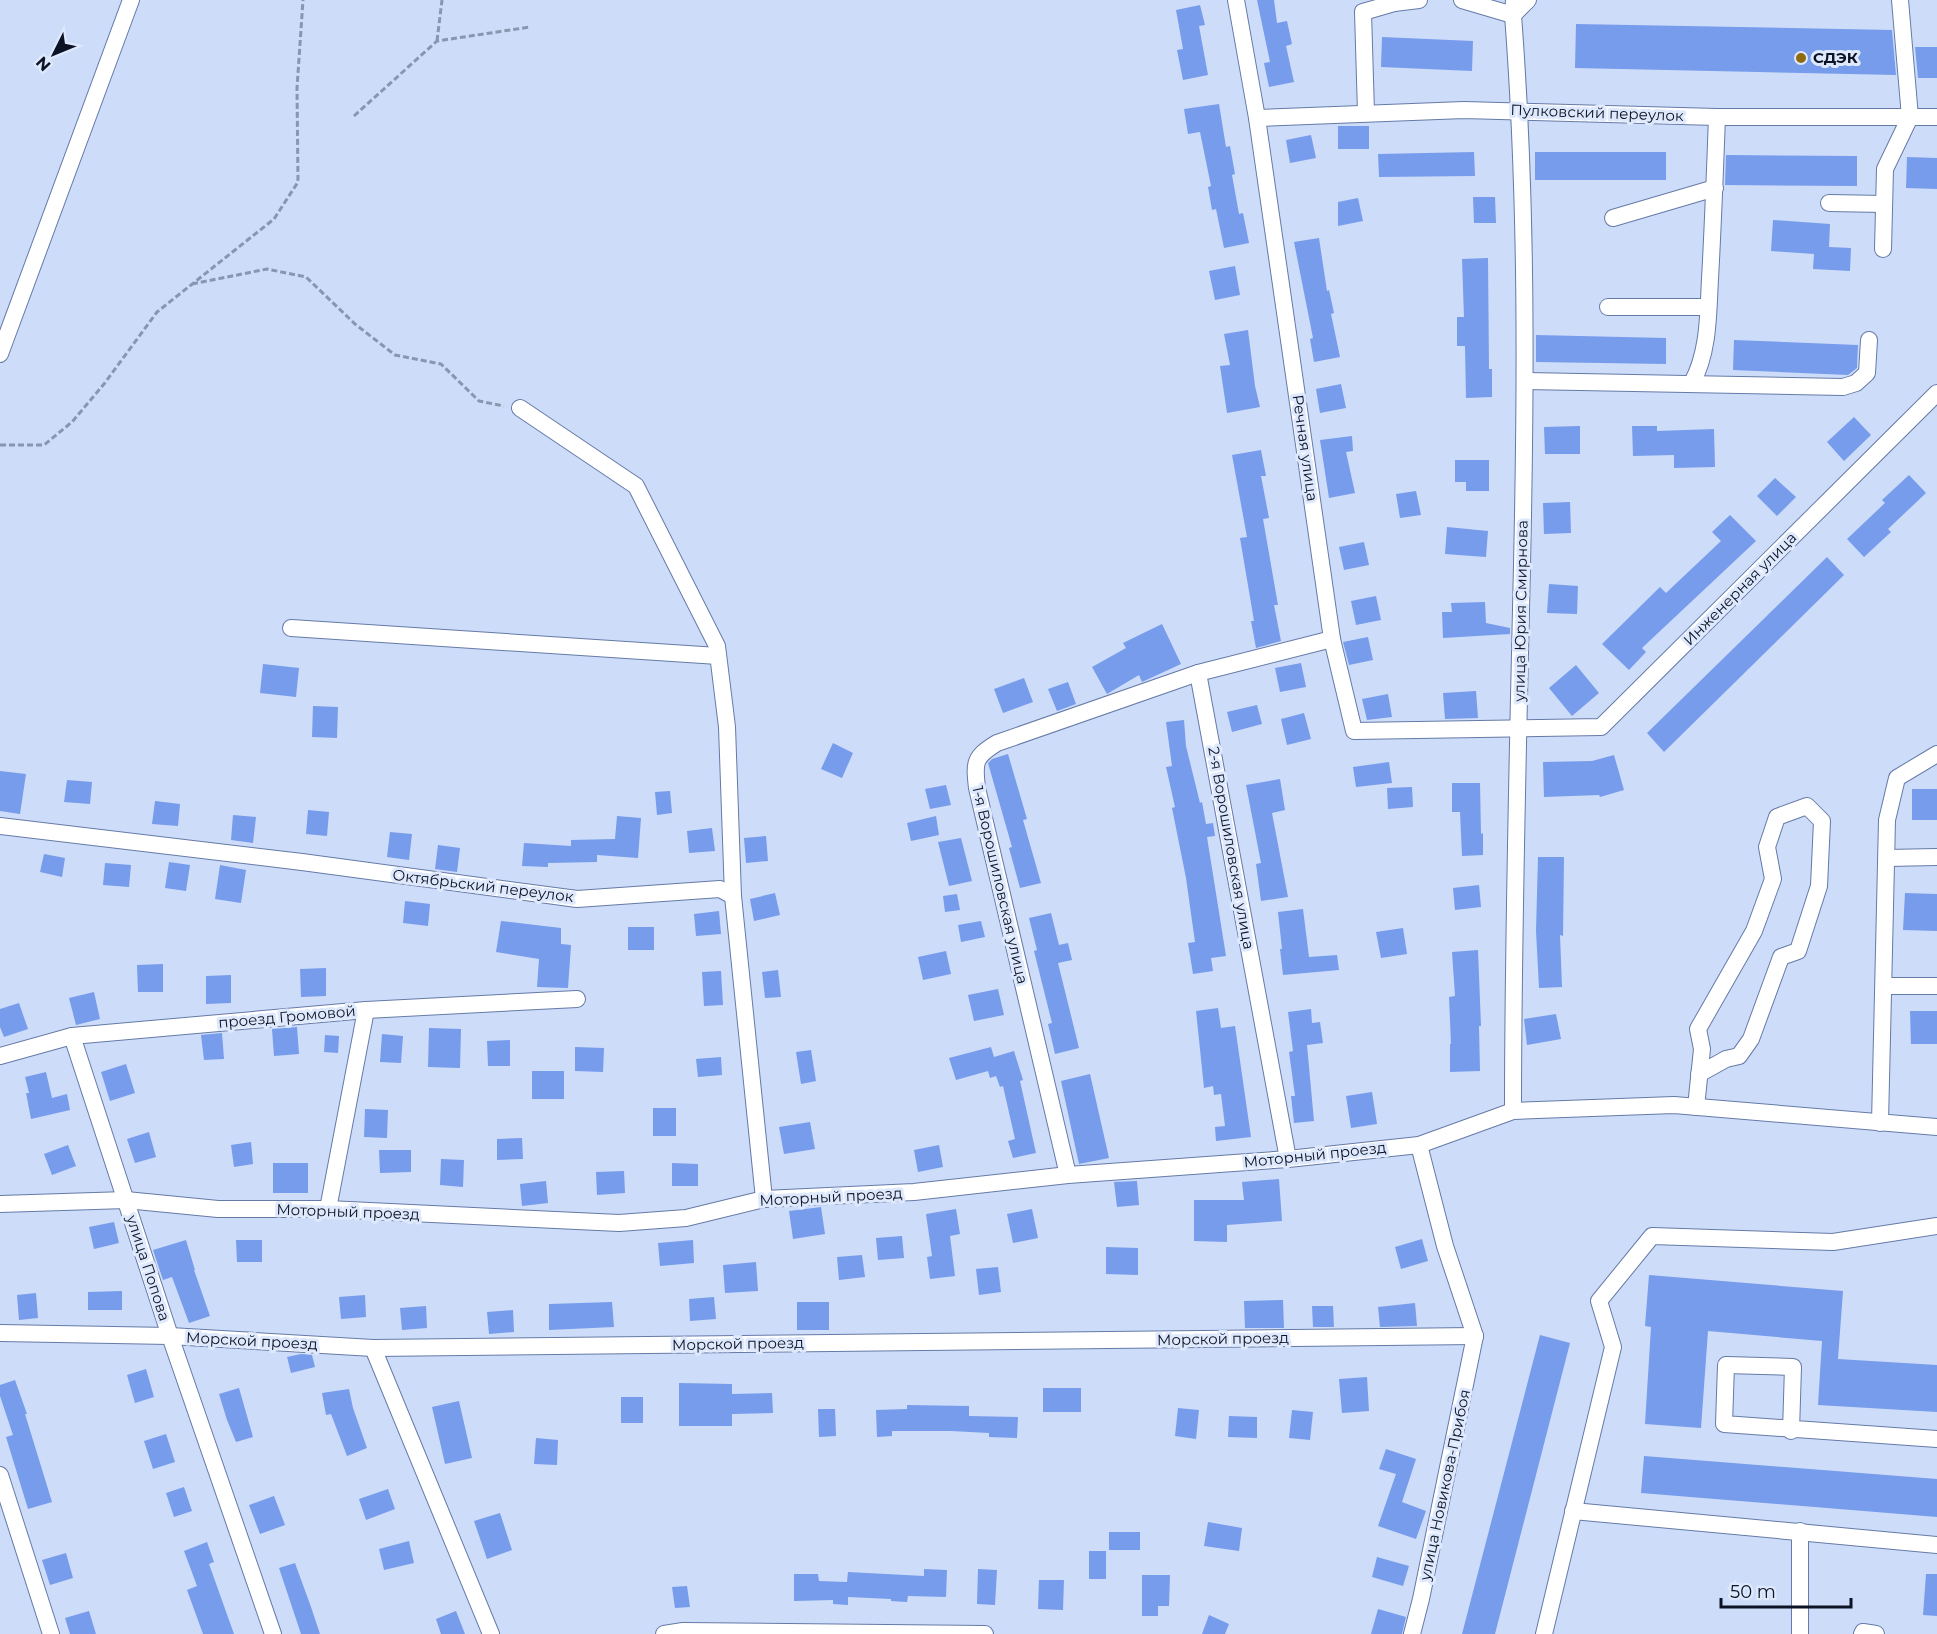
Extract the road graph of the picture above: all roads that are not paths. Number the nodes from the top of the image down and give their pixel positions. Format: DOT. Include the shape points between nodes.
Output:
graph roads {
  1 [pos="131,0"];
  2 [pos="1236,0"];
  3 [pos="1419,0"];
  4 [pos="1462,0"];
  5 [pos="1528,0"];
  6 [pos="1900,0"];
  7 [pos="1394,2"];
  8 [pos="1514,7"];
  9 [pos="1521,111"];
  10 [pos="1366,113"];
  11 [pos="1717,117"];
  12 [pos="1910,117"];
  13 [pos="1937,117"];
  14 [pos="1257,118"];
  15 [pos="1715,188"];
  16 [pos="1829,203"];
  17 [pos="1884,204"];
  18 [pos="1613,218"];
  19 [pos="1883,249"];
  20 [pos="1608,307"];
  21 [pos="1708,307"];
  22 [pos="1869,340"];
  23 [pos="0,354"];
  24 [pos="1526,381"];
  25 [pos="1692,383"];
  26 [pos="1937,393"];
  27 [pos="520,408"];
  28 [pos="291,628"];
  29 [pos="1332,639"];
  30 [pos="718,656"];
  31 [pos="1198,673"];
  32 [pos="1519,729"];
  33 [pos="1937,754"];
  34 [pos="0,826"];
  35 [pos="1937,857"];
  36 [pos="1887,858"];
  37 [pos="734,896"];
  38 [pos="1884,986"];
  39 [pos="1937,986"];
  40 [pos="577,999"];
  41 [pos="366,1010"];
  42 [pos="72,1036"];
  43 [pos="0,1056"];
  44 [pos="1699,1074"];
  45 [pos="1696,1107"];
  46 [pos="1513,1111"];
  47 [pos="1880,1123"];
  48 [pos="1937,1127"];
  49 [pos="1419,1144"];
  50 [pos="1288,1159"];
  51 [pos="1068,1175"];
  52 [pos="764,1199"];
  53 [pos="126,1200"];
  54 [pos="0,1204"];
  55 [pos="328,1209"];
  56 [pos="1937,1226"];
  57 [pos="0,1334"];
  58 [pos="170,1336"];
  59 [pos="1475,1336"];
  60 [pos="373,1348"];
  61 [pos="1791,1431"];
  62 [pos="1937,1439"];
  63 [pos="0,1475"];
  64 [pos="1573,1511"];
  65 [pos="1800,1531"];
  66 [pos="1937,1545"];
  67 [pos="51,1634"];
  68 [pos="273,1634"];
  69 [pos="491,1634"];
  70 [pos="664,1634"];
  71 [pos="985,1634"];
  72 [pos="1412,1634"];
  73 [pos="1544,1634"];
  74 [pos="1800,1634"];
  75 [pos="1862,1634"];
  76 [pos="1876,1634"];
  1 -- 23 [label="street"];
  2 -- 14 [label="street, Речная улица"];
  3 -- 7 [label="street"];
  4 -- 8 [label="street"];
  5 -- 8 [label="street"];
  6 -- 12 [label="street"];
  7 -- 10 [label="street" via="1363,12"];
  8 -- 9 [label="street, улица Юрия Смирнова"];
  9 -- 10 [label="street, Пулковский переулок"];
  9 -- 11 [label="street, Пулковский переулок"];
  9 -- 24 [label="street, улица Юрия Смирнова"];
  10 -- 14 [label="street, Пулковский переулок"];
  11 -- 12 [label="street, Пулковский переулок"];
  11 -- 15 [label="street"];
  12 -- 13 [label="street, Пулковский переулок"];
  12 -- 17 [label="street" via="1885,169"];
  14 -- 29 [label="street, Речная улица"];
  15 -- 18 [label="street"];
  15 -- 21 [label="street"];
  16 -- 17 [label="street"];
  17 -- 19 [label="street"];
  20 -- 21 [label="street"];
  21 -- 25 [label="street" via="1706,346"];
  22 -- 25 [label="street" via="1867,374 1843,387"];
  24 -- 25 [label="street"];
  24 -- 32 [label="street, улица Юрия Смирнова"];
  26 -- 32 [label="street, Инженерная улица" via="1601,727"];
  27 -- 30 [label="street" via="636,486 717,646"];
  28 -- 30 [label="street"];
  29 -- 31 [label="street"];
  29 -- 32 [label="street, Речная улица" via="1354,731"];
  30 -- 37 [label="street" via="726,727"];
  31 -- 50 [label="street, 2-я Ворошиловская улица"];
  31 -- 51 [label="street, 1-я Ворошиловская улица" via="997,742 981,753 974,766"];
  32 -- 46 [label="street, улица Юрия Смирнова"];
  33 -- 36 [label="street" via="1897,778 1887,820"];
  34 -- 37 [label="street, Октябрьский переулок" via="578,899 720,889"];
  35 -- 36 [label="street"];
  36 -- 38 [label="street"];
  37 -- 52 [label="street"];
  38 -- 39 [label="street"];
  38 -- 47 [label="street"];
  40 -- 41 [label="street, проезд Громовой"];
  41 -- 42 [label="street, проезд Громовой"];
  41 -- 55 [label="street"];
  42 -- 43 [label="street, проезд Громовой"];
  42 -- 53 [label="street, улица Попова"];
  44 -- 44 [label="street" via="1702,1049 1698,1029 1754,931 1773,879 1767,847 1777,817 1807,806 1822,821 1818,886 1798,951 1781,957 1751,1039 1739,1056"];
  44 -- 45 [label="street"];
  45 -- 46 [label="street, Моторный проезд"];
  45 -- 47 [label="street, Моторный проезд"];
  46 -- 49 [label="street, Моторный проезд"];
  47 -- 48 [label="street, Моторный проезд"];
  49 -- 50 [label="street, Моторный проезд"];
  49 -- 59 [label="street" via="1445,1246"];
  50 -- 51 [label="street, Моторный проезд"];
  51 -- 52 [label="street, Моторный проезд" via="914,1192"];
  52 -- 55 [label="street, Моторный проезд" via="686,1218 619,1223"];
  53 -- 54 [label="street, Моторный проезд"];
  53 -- 55 [label="street, Моторный проезд" via="218,1209"];
  53 -- 58 [label="street, улица Попова"];
  56 -- 64 [label="street" via="1833,1242 1652,1236 1599,1301 1613,1347"];
  57 -- 58 [label="street, Морской проезд"];
  58 -- 60 [label="street, Морской проезд"];
  58 -- 68 [label="street, улица Попова"];
  59 -- 60 [label="street, Морской проезд"];
  59 -- 72 [label="street, улица Новикова-Прибоя"];
  60 -- 69 [label="street"];
  61 -- 61 [label="street" via="1724,1424 1726,1365 1793,1367"];
  61 -- 62 [label="street"];
  63 -- 67 [label="street"];
  64 -- 65 [label="street"];
  64 -- 73 [label="street"];
  65 -- 66 [label="street"];
  65 -- 74 [label="street"];
  70 -- 71 [label="street" via="683,1630"];
  75 -- 76 [label="street"];
}
